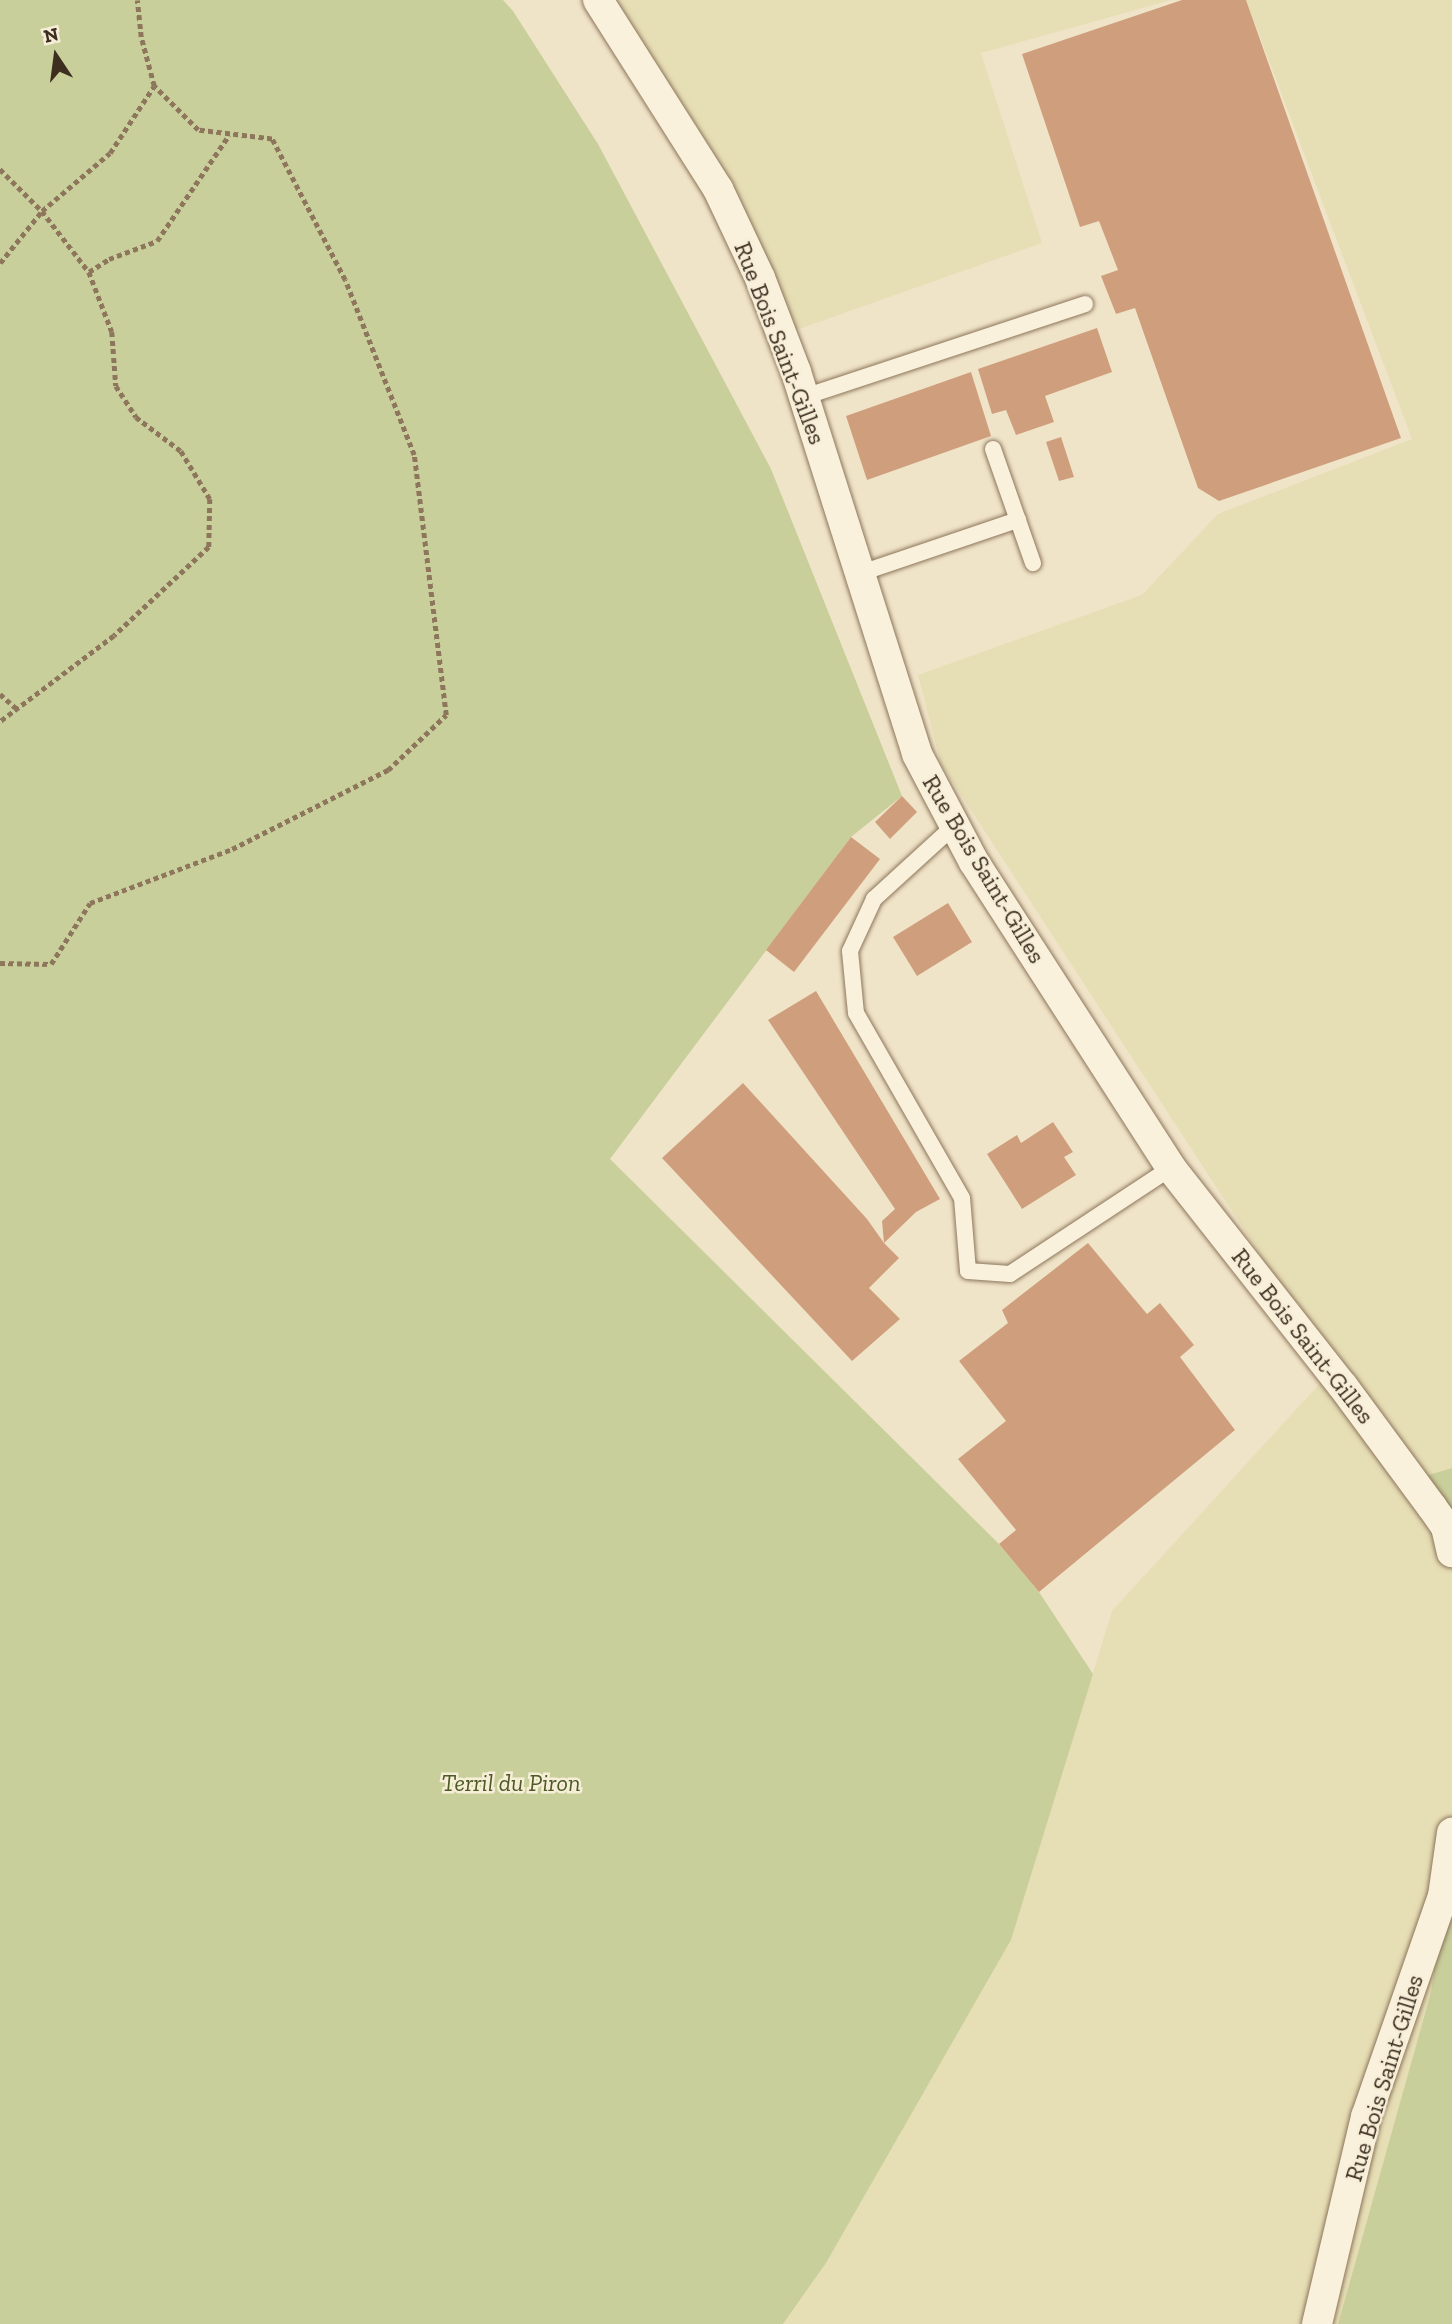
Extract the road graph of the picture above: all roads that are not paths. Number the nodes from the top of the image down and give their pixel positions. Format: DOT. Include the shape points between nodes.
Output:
graph roads {
  1 [pos="598,0"];
  2 [pos="1085,304"];
  3 [pos="804,397"];
  4 [pos="993,449"];
  5 [pos="1018,520"];
  6 [pos="1033,563"];
  7 [pos="861,573"];
  8 [pos="955,825"];
  9 [pos="1171,1168"];
  10 [pos="1452,1552"];
  11 [pos="1452,1833"];
  12 [pos="1317,2324"];
  1 -- 3 [label="street, Rue Bois Saint-Gilles" via="718,189 760,278"];
  2 -- 3 [label="lane"];
  3 -- 7 [label="street, Rue Bois Saint-Gilles"];
  4 -- 5 [label="lane"];
  5 -- 6 [label="lane"];
  5 -- 7 [label="lane"];
  7 -- 8 [label="street, Rue Bois Saint-Gilles" via="917,754"];
  8 -- 9 [label="street, Rue Bois Saint-Gilles" via="974,862"];
  8 -- 9 [label="lane" via="874,899 850,951 856,1013 962,1198 968,1271 1010,1274"];
  9 -- 10 [label="street, Rue Bois Saint-Gilles" via="1432,1507 1446,1527"];
  11 -- 12 [label="street, Rue Bois Saint-Gilles" via="1443,1896 1367,2117"];
}
